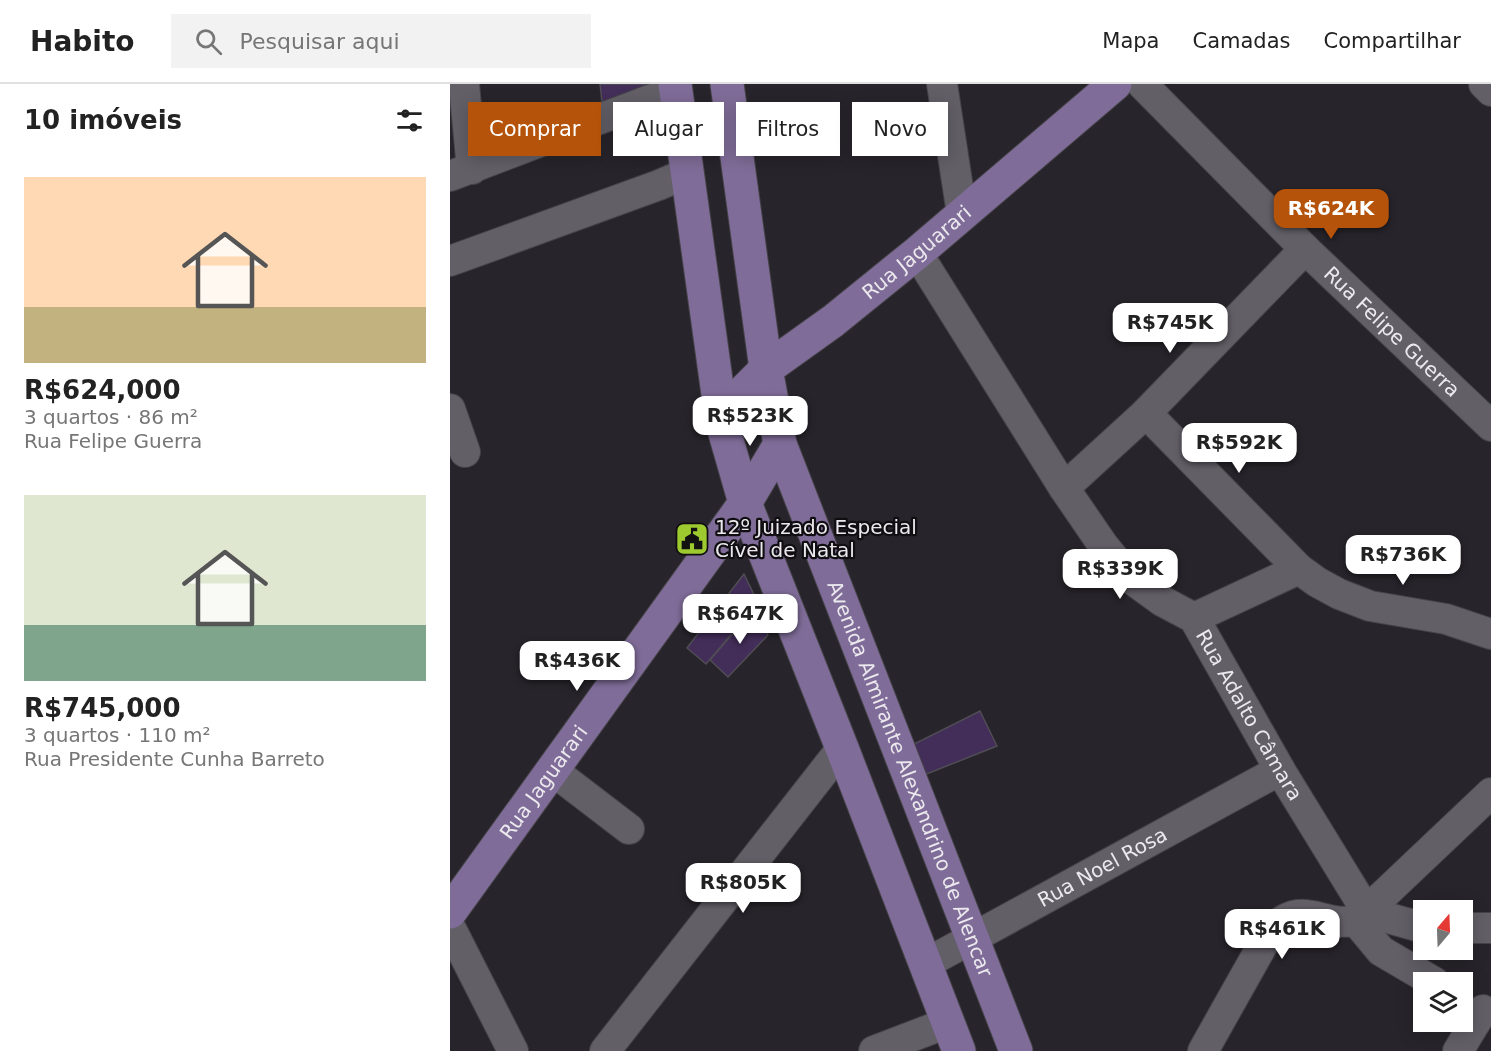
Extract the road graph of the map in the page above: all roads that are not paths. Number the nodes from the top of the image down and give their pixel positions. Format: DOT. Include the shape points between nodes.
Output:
graph roads {
  1 [pos="464,84"];
  2 [pos="727,84"];
  3 [pos="942,84"];
  4 [pos="1115,84"];
  5 [pos="1142,84"];
  6 [pos="1484,84"];
  7 [pos="675,87"];
  8 [pos="1491,91"];
  9 [pos="461,172"];
  10 [pos="687,173"];
  11 [pos="963,214"];
  12 [pos="1305,249"];
  13 [pos="918,253"];
  14 [pos="450,261"];
  15 [pos="766,369"];
  16 [pos="450,409"];
  17 [pos="1146,413"];
  18 [pos="722,423"];
  19 [pos="1491,426"];
  20 [pos="780,444"];
  21 [pos="465,452"];
  22 [pos="1064,488"];
  23 [pos="745,503"];
  24 [pos="1299,568"];
  25 [pos="1194,618"];
  26 [pos="1491,634"];
  27 [pos="842,748"];
  28 [pos="552,770"];
  29 [pos="1280,770"];
  30 [pos="1491,793"];
  31 [pos="629,829"];
  32 [pos="450,912"];
  33 [pos="1362,917"];
  34 [pos="1413,926"];
  35 [pos="450,927"];
  36 [pos="1473,928"];
  37 [pos="1491,928"];
  38 [pos="972,938"];
  39 [pos="925,964"];
  40 [pos="1417,972"];
  41 [pos="1479,1008"];
  42 [pos="953,1037"];
  43 [pos="513,1051"];
  44 [pos="605,1051"];
  45 [pos="874,1051"];
  46 [pos="1016,1051"];
  47 [pos="1203,1051"];
  48 [pos="1458,1051"];
  1 -- 9 [label="street"];
  2 -- 15 [label="main road, Avenida Almirante Alexandrino de Alencar"];
  3 -- 11 [label="street"];
  4 -- 11 [label="main road, Rua Jaguarari"];
  5 -- 12 [label="street, Rua Felipe Guerra"];
  6 -- 8 [label="street"];
  7 -- 9 [label="street"];
  7 -- 10 [label="main road"];
  10 -- 14 [label="street"];
  10 -- 18 [label="main road"];
  11 -- 13 [label="main road, Rua Jaguarari"];
  12 -- 17 [label="street"];
  12 -- 19 [label="street, Rua Felipe Guerra"];
  13 -- 15 [label="main road, Rua Jaguarari"];
  13 -- 22 [label="street, Rua Adalto Câmara"];
  15 -- 18 [label="main road, Rua Jaguarari" via="734,401"];
  15 -- 20 [label="main road, Avenida Almirante Alexandrino de Alencar"];
  16 -- 21 [label="street"];
  17 -- 22 [label="street"];
  17 -- 24 [label="street"];
  18 -- 23 [label="main road"];
  20 -- 23 [label="main road, Rua Jaguarari"];
  20 -- 38 [label="main road, Avenida Almirante Alexandrino de Alencar"];
  22 -- 25 [label="street, Rua Adalto Câmara" via="1129,577"];
  23 -- 27 [label="main road"];
  23 -- 28 [label="main road, Rua Jaguarari"];
  24 -- 25 [label="street"];
  24 -- 26 [label="street" via="1332,590 1370,606 1446,619"];
  25 -- 29 [label="street, Rua Adalto Câmara"];
  27 -- 39 [label="main road"];
  27 -- 44 [label="street"];
  28 -- 31 [label="street"];
  28 -- 32 [label="main road, Rua Jaguarari"];
  29 -- 33 [label="street, Rua Adalto Câmara"];
  29 -- 38 [label="street, Rua Noel Rosa"];
  30 -- 33 [label="street"];
  33 -- 34 [label="street"];
  33 -- 40 [label="street, Rua Adalto Câmara" via="1381,951"];
  33 -- 47 [label="street" via="1338,922 1301,914 1281,921 1271,930"];
  35 -- 43 [label="street"];
  36 -- 37 [label="street"];
  38 -- 39 [label="street, Rua Noel Rosa"];
  38 -- 46 [label="main road, Avenida Almirante Alexandrino de Alencar"];
  39 -- 42 [label="main road"];
  41 -- 48 [label="street"];
  42 -- 45 [label="street"];
}
